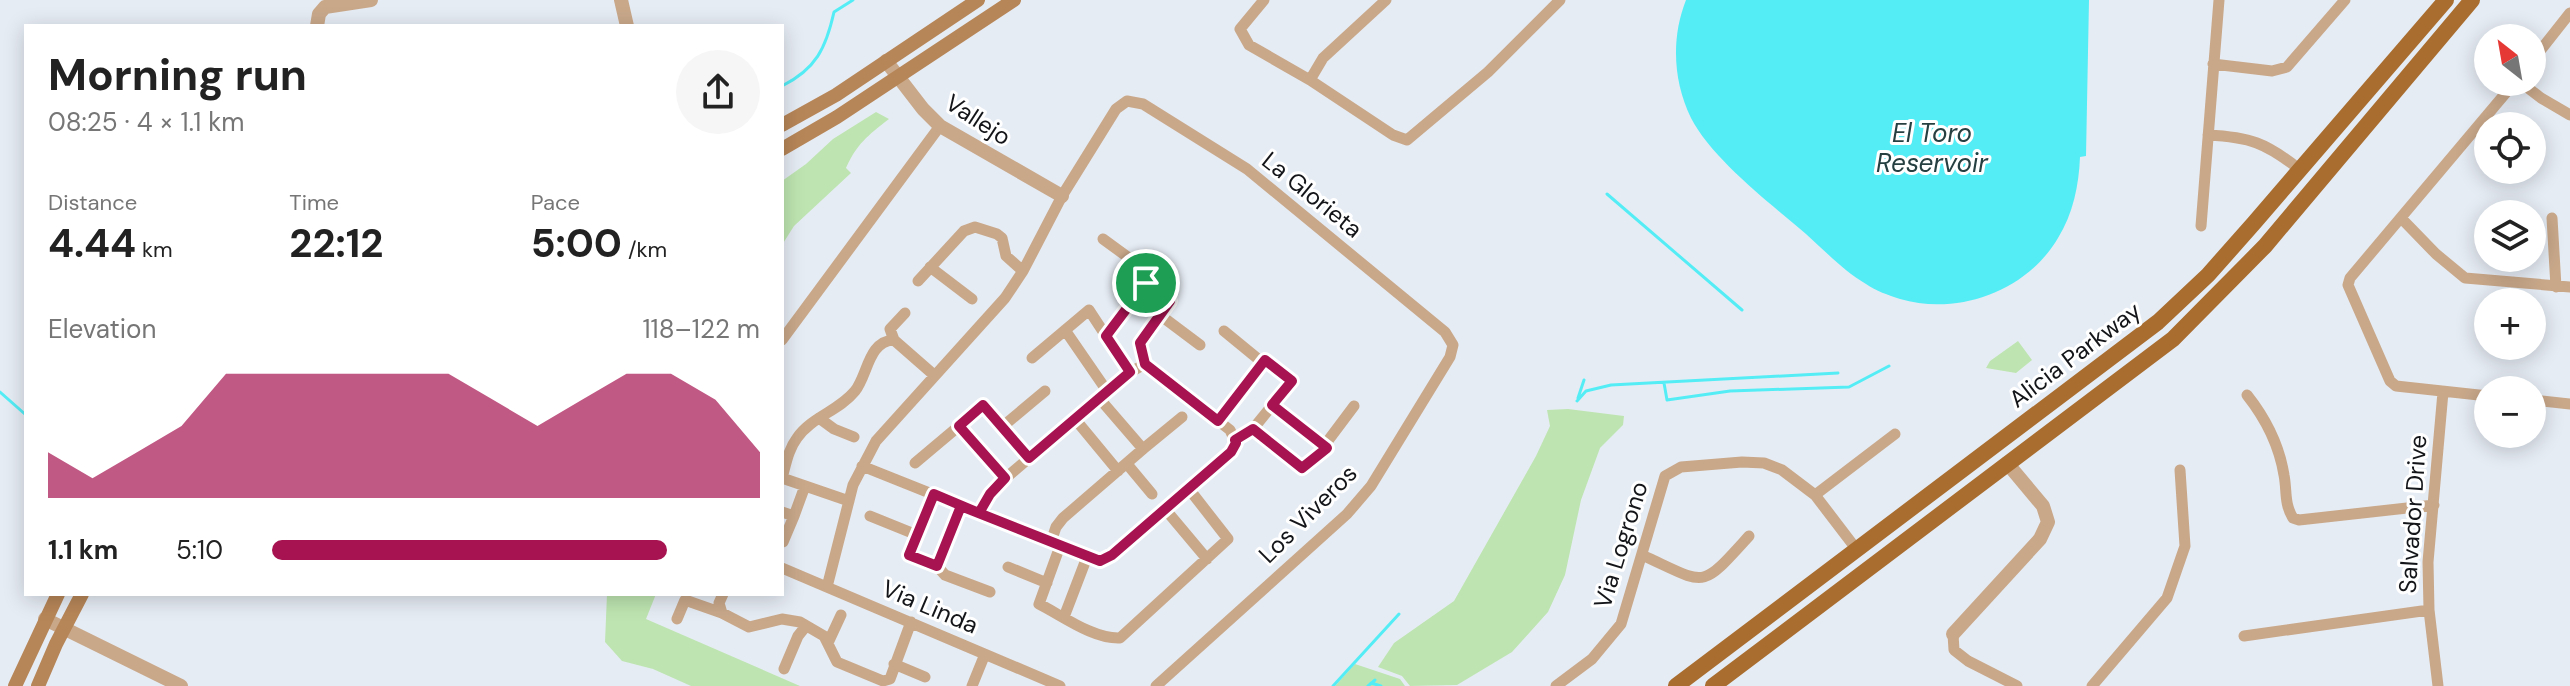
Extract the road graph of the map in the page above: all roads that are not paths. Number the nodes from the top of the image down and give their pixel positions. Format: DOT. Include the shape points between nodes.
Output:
graph roads {
  1 [pos="371,0"];
  2 [pos="621,0"];
  3 [pos="978,0"];
  4 [pos="1014,0"];
  5 [pos="1264,0"];
  6 [pos="1386,0"];
  7 [pos="1560,0"];
  8 [pos="2219,0"];
  9 [pos="2345,0"];
  10 [pos="2446,0"];
  11 [pos="2472,0"];
  12 [pos="324,4"];
  13 [pos="2570,13"];
  14 [pos="317,24"];
  15 [pos="627,24"];
  16 [pos="2546,43"];
  17 [pos="886,61"];
  18 [pos="2213,64"];
  19 [pos="898,76"];
  20 [pos="1310,80"];
  21 [pos="2505,96"];
  22 [pos="2538,96"];
  23 [pos="2570,115"];
  24 [pos="784,124"];
  25 [pos="940,126"];
  26 [pos="2208,135"];
  27 [pos="784,148"];
  28 [pos="2299,169"];
  29 [pos="2317,183"];
  30 [pos="1062,196"];
  31 [pos="2552,218"];
  32 [pos="2402,219"];
  33 [pos="2201,226"];
  34 [pos="1103,239"];
  35 [pos="930,267"];
  36 [pos="1023,271"];
  37 [pos="918,281"];
  38 [pos="1146,283"];
  39 [pos="2556,287"];
  40 [pos="2570,287"];
  41 [pos="972,299"];
  42 [pos="905,313"];
  43 [pos="1160,315"];
  44 [pos="1065,330"];
  45 [pos="1224,331"];
  46 [pos="1106,336"];
  47 [pos="784,337"];
  48 [pos="894,340"];
  49 [pos="1200,345"];
  50 [pos="1453,345"];
  51 [pos="1032,358"];
  52 [pos="1263,363"];
  53 [pos="1145,364"];
  54 [pos="1130,372"];
  55 [pos="934,375"];
  56 [pos="2078,384"];
  57 [pos="1045,391"];
  58 [pos="2443,392"];
  59 [pos="1103,395"];
  60 [pos="2247,395"];
  61 [pos="2474,395"];
  62 [pos="2546,401"];
  63 [pos="2570,404"];
  64 [pos="1272,405"];
  65 [pos="1354,406"];
  66 [pos="1182,417"];
  67 [pos="819,418"];
  68 [pos="1075,419"];
  69 [pos="1218,421"];
  70 [pos="959,426"];
  71 [pos="1002,427"];
  72 [pos="1253,429"];
  73 [pos="1895,434"];
  74 [pos="854,437"];
  75 [pos="1235,442"];
  76 [pos="1324,446"];
  77 [pos="1143,449"];
  78 [pos="1029,458"];
  79 [pos="915,463"];
  80 [pos="2007,463"];
  81 [pos="862,466"];
  82 [pos="1122,467"];
  83 [pos="2180,470"];
  84 [pos="784,471"];
  85 [pos="1005,478"];
  86 [pos="784,479"];
  87 [pos="805,486"];
  88 [pos="1939,488"];
  89 [pos="1189,489"];
  90 [pos="934,494"];
  91 [pos="1152,494"];
  92 [pos="1815,495"];
  93 [pos="849,501"];
  94 [pos="2434,505"];
  95 [pos="961,506"];
  96 [pos="1165,509"];
  97 [pos="979,513"];
  98 [pos="788,514"];
  99 [pos="870,516"];
  100 [pos="917,535"];
  101 [pos="784,536"];
  102 [pos="1749,536"];
  103 [pos="1056,544"];
  104 [pos="1857,550"];
  105 [pos="1642,555"];
  106 [pos="1087,557"];
  107 [pos="1207,559"];
  108 [pos="937,566"];
  109 [pos="1008,567"];
  110 [pos="784,569"];
  111 [pos="1047,583"];
  112 [pos="827,587"];
  113 [pos="990,592"];
  114 [pos="57,596"];
  115 [pos="81,596"];
  116 [pos="722,596"];
  117 [pos="686,597"];
  118 [pos="2429,610"];
  119 [pos="722,613"];
  120 [pos="841,615"];
  121 [pos="1064,617"];
  122 [pos="45,619"];
  123 [pos="677,619"];
  124 [pos="911,622"];
  125 [pos="806,626"];
  126 [pos="64,629"];
  127 [pos="1953,634"];
  128 [pos="2244,636"];
  129 [pos="828,643"];
  130 [pos="985,654"];
  131 [pos="894,664"];
  132 [pos="784,669"];
  133 [pos="925,677"];
  134 [pos="892,682"];
  135 [pos="15,686"];
  136 [pos="38,686"];
  137 [pos="181,686"];
  138 [pos="972,686"];
  139 [pos="1060,686"];
  140 [pos="1156,686"];
  141 [pos="1556,686"];
  142 [pos="1676,686"];
  143 [pos="1713,686"];
  144 [pos="2017,686"];
  145 [pos="2092,686"];
  146 [pos="2438,686"];
  1 -- 12 [label="street"];
  2 -- 15 [label="street"];
  3 -- 17 [label="main road"];
  4 -- 19 [label="main road"];
  5 -- 20 [label="street" via="1240,29 1249,45"];
  6 -- 20 [label="street" via="1323,58"];
  7 -- 20 [label="street" via="1488,72 1407,140"];
  8 -- 18 [label="street"];
  9 -- 18 [label="street" via="2287,67 2272,71"];
  10 -- 28 [label="main road, Alicia Parkway"];
  11 -- 29 [label="main road, Alicia Parkway"];
  12 -- 14 [label="street"];
  13 -- 16 [label="street"];
  17 -- 19 [label="street, Vallejo"];
  17 -- 24 [label="main road"];
  18 -- 26 [label="street"];
  19 -- 25 [label="street, Vallejo"];
  19 -- 27 [label="main road"];
  21 -- 32 [label="street"];
  22 -- 23 [label="street"];
  25 -- 30 [label="street, Vallejo"];
  25 -- 47 [label="street"];
  26 -- 28 [label="street" via="2255,141"];
  26 -- 33 [label="street"];
  28 -- 29 [label="main road"];
  28 -- 56 [label="main road, Alicia Parkway" via="2208,275"];
  29 -- 80 [label="main road, Alicia Parkway" via="2255,257 2173,339"];
  30 -- 36 [label="street"];
  30 -- 50 [label="street, La Glorieta" via="1116,109 1127,101 1143,104 1247,169 1445,332"];
  31 -- 39 [label="street"];
  32 -- 39 [label="street" via="2465,278"];
  32 -- 58 [label="street" via="2348,285 2390,381 2403,388"];
  34 -- 38 [label="street" via="1140,266"];
  35 -- 36 [label="street" via="964,231 975,227 1002,238 1006,256"];
  35 -- 37 [label="street"];
  35 -- 41 [label="street"];
  36 -- 55 [label="street" via="986,322"];
  38 -- 43 [label="street" via="1170,301"];
  38 -- 46 [label="street"];
  39 -- 40 [label="street"];
  42 -- 48 [label="street" via="890,329"];
  43 -- 49 [label="street"];
  43 -- 53 [label="street" via="1140,343"];
  44 -- 46 [label="street" via="1089,310"];
  44 -- 51 [label="street"];
  44 -- 59 [label="street"];
  45 -- 52 [label="street"];
  46 -- 54 [label="street"];
  48 -- 55 [label="street"];
  48 -- 67 [label="street" via="876,349 854,392"];
  50 -- 140 [label="street, Los Viveros" via="1371,486 1347,514"];
  52 -- 64 [label="street" via="1292,381"];
  52 -- 69 [label="street"];
  53 -- 54 [label="street"];
  53 -- 69 [label="street"];
  54 -- 59 [label="street"];
  55 -- 81 [label="street" via="876,441"];
  56 -- 80 [label="main road" via="2064,406 2014,445"];
  56 -- 88 [label="main road, Alicia Parkway"];
  57 -- 71 [label="street"];
  58 -- 61 [label="street"];
  58 -- 94 [label="street, Salvador Drive"];
  59 -- 68 [label="street"];
  59 -- 77 [label="street"];
  60 -- 94 [label="street" via="2276,444 2293,518"];
  62 -- 63 [label="street"];
  64 -- 72 [label="street"];
  64 -- 76 [label="street"];
  65 -- 76 [label="street"];
  66 -- 77 [label="street"];
  67 -- 74 [label="street"];
  67 -- 84 [label="street" via="796,439"];
  68 -- 78 [label="street"];
  68 -- 82 [label="street"];
  69 -- 75 [label="street"];
  70 -- 71 [label="street" via="983,405"];
  70 -- 79 [label="street"];
  70 -- 85 [label="street"];
  71 -- 78 [label="street"];
  72 -- 75 [label="street"];
  72 -- 76 [label="street" via="1302,468"];
  73 -- 92 [label="street"];
  75 -- 89 [label="street" via="1231,452"];
  77 -- 82 [label="street"];
  78 -- 85 [label="street"];
  80 -- 88 [label="main road" via="1990,464"];
  80 -- 127 [label="street" via="2043,506 2048,522 2040,539"];
  80 -- 143 [label="main road, Alicia Parkway"];
  81 -- 90 [label="street"];
  81 -- 93 [label="street"];
  82 -- 91 [label="street"];
  82 -- 103 [label="street" via="1063,518 1056,527"];
  83 -- 145 [label="street" via="2185,546 2167,598"];
  85 -- 97 [label="street"];
  86 -- 87 [label="street"];
  87 -- 93 [label="street"];
  87 -- 98 [label="street"];
  88 -- 104 [label="main road, Alicia Parkway"];
  89 -- 96 [label="street"];
  89 -- 107 [label="street" via="1228,539"];
  90 -- 95 [label="street"];
  90 -- 100 [label="street"];
  92 -- 104 [label="street, Via Logrono"];
  92 -- 105 [label="street, Via Logrono" via="1790,474 1764,463 1681,467 1665,476"];
  93 -- 112 [label="street"];
  94 -- 118 [label="street, Salvador Drive"];
  95 -- 97 [label="street"];
  95 -- 108 [label="street"];
  96 -- 106 [label="street" via="1112,555 1100,561"];
  96 -- 107 [label="street"];
  97 -- 103 [label="street"];
  98 -- 101 [label="street"];
  99 -- 100 [label="street"];
  100 -- 108 [label="street" via="909,555"];
  102 -- 105 [label="street" via="1706,578 1696,579"];
  103 -- 106 [label="street"];
  103 -- 111 [label="street"];
  104 -- 142 [label="main road, Alicia Parkway"];
  105 -- 141 [label="street, Via Logrono" via="1621,624 1592,659"];
  106 -- 121 [label="street"];
  107 -- 121 [label="street" via="1120,638"];
  108 -- 113 [label="street" via="945,575"];
  109 -- 111 [label="street"];
  110 -- 112 [label="street, Via Linda"];
  111 -- 121 [label="street" via="1039,604"];
  112 -- 124 [label="street, Via Linda"];
  114 -- 122 [label="main road"];
  115 -- 126 [label="main road"];
  116 -- 119 [label="street"];
  117 -- 119 [label="street"];
  117 -- 123 [label="street"];
  118 -- 128 [label="street"];
  118 -- 146 [label="street, Salvador Drive"];
  119 -- 125 [label="street" via="749,627 782,619"];
  120 -- 129 [label="street"];
  122 -- 126 [label="street"];
  122 -- 135 [label="main road"];
  124 -- 130 [label="street, Via Linda"];
  124 -- 131 [label="street"];
  125 -- 129 [label="street"];
  125 -- 132 [label="street"];
  126 -- 136 [label="main road"];
  126 -- 137 [label="street"];
  127 -- 144 [label="street" via="1954,650"];
  129 -- 134 [label="street" via="837,662"];
  130 -- 138 [label="street"];
  130 -- 139 [label="street, Via Linda"];
  131 -- 133 [label="street"];
  131 -- 134 [label="street"];
}
